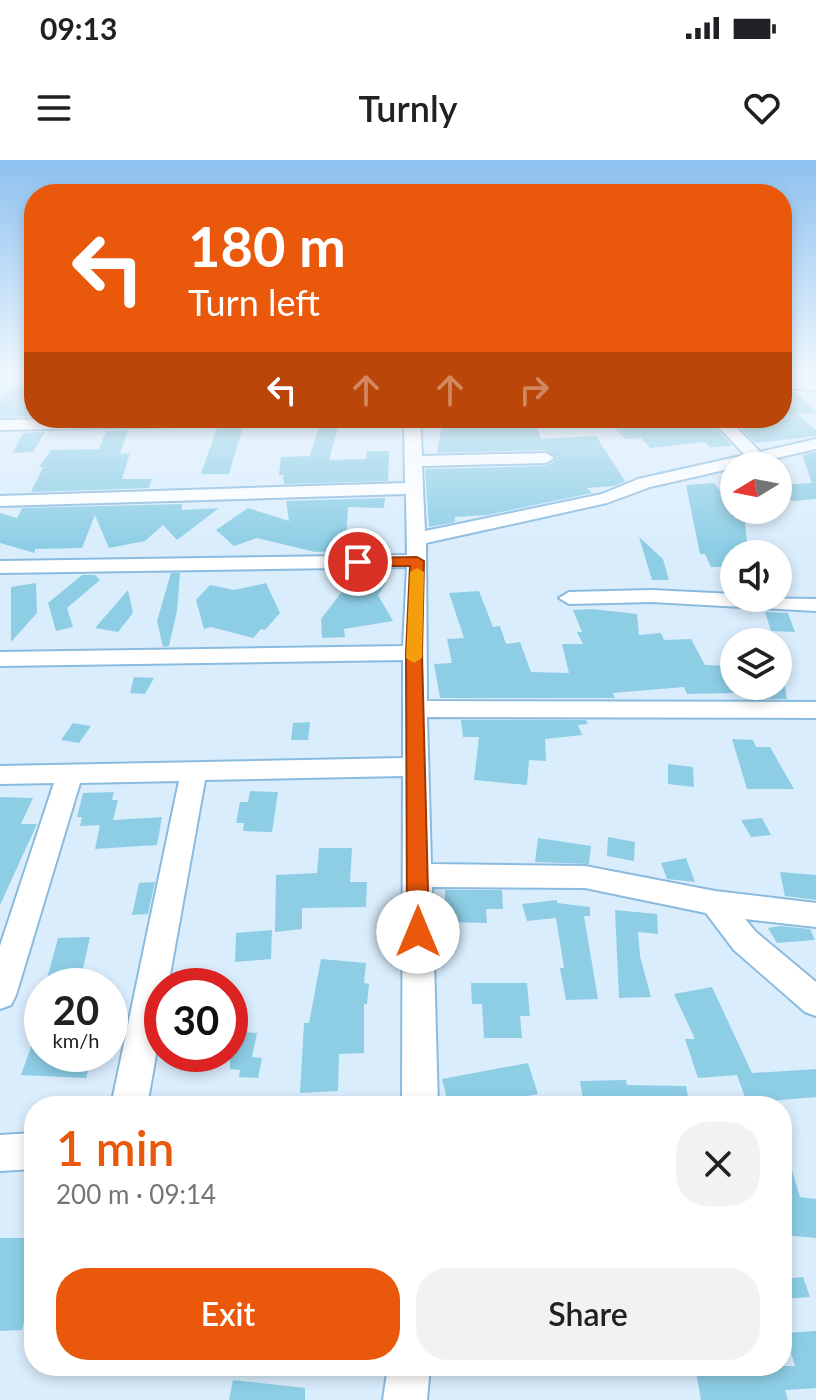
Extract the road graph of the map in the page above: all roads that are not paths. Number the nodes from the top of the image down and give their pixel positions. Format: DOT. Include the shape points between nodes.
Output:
graph roads {
  1 [pos="413,430"];
  2 [pos="730,430"];
  3 [pos="816,444"];
  4 [pos="751,452"];
  5 [pos="779,452"];
  6 [pos="546,458"];
  7 [pos="414,461"];
  8 [pos="720,465"];
  9 [pos="414,488"];
  10 [pos="0,501"];
  11 [pos="417,550"];
  12 [pos="0,567"];
  13 [pos="569,598"];
  14 [pos="816,605"];
  15 [pos="414,653"];
  16 [pos="0,659"];
  17 [pos="415,709"];
  18 [pos="816,710"];
  19 [pos="417,767"];
  20 [pos="194,771"];
  21 [pos="70,773"];
  22 [pos="0,775"];
  23 [pos="418,875"];
  24 [pos="715,903"];
  25 [pos="816,915"];
  26 [pos="0,995"];
  27 [pos="816,1002"];
  28 [pos="131,1096"];
  29 [pos="420,1096"];
  30 [pos="24,1152"];
  31 [pos="0,1153"];
  32 [pos="408,1376"];
  33 [pos="405,1400"];
  1 -- 7 [label="street"];
  2 -- 4 [label="street"];
  3 -- 5 [label="street"];
  6 -- 7 [label="street"];
  7 -- 9 [label="street"];
  8 -- 11 [label="street"];
  9 -- 10 [label="street"];
  9 -- 11 [label="street"];
  11 -- 12 [label="street"];
  11 -- 15 [label="street"];
  13 -- 14 [label="street" via="652,596"];
  15 -- 16 [label="street"];
  15 -- 17 [label="street"];
  17 -- 18 [label="street"];
  17 -- 19 [label="street"];
  19 -- 20 [label="street"];
  19 -- 23 [label="street"];
  20 -- 21 [label="street"];
  20 -- 28 [label="street"];
  21 -- 22 [label="street"];
  21 -- 26 [label="street"];
  23 -- 24 [label="street" via="585,877"];
  23 -- 29 [label="street"];
  24 -- 25 [label="street"];
  24 -- 27 [label="street" via="745,941"];
  30 -- 31 [label="street"];
  32 -- 33 [label="street"];
}
